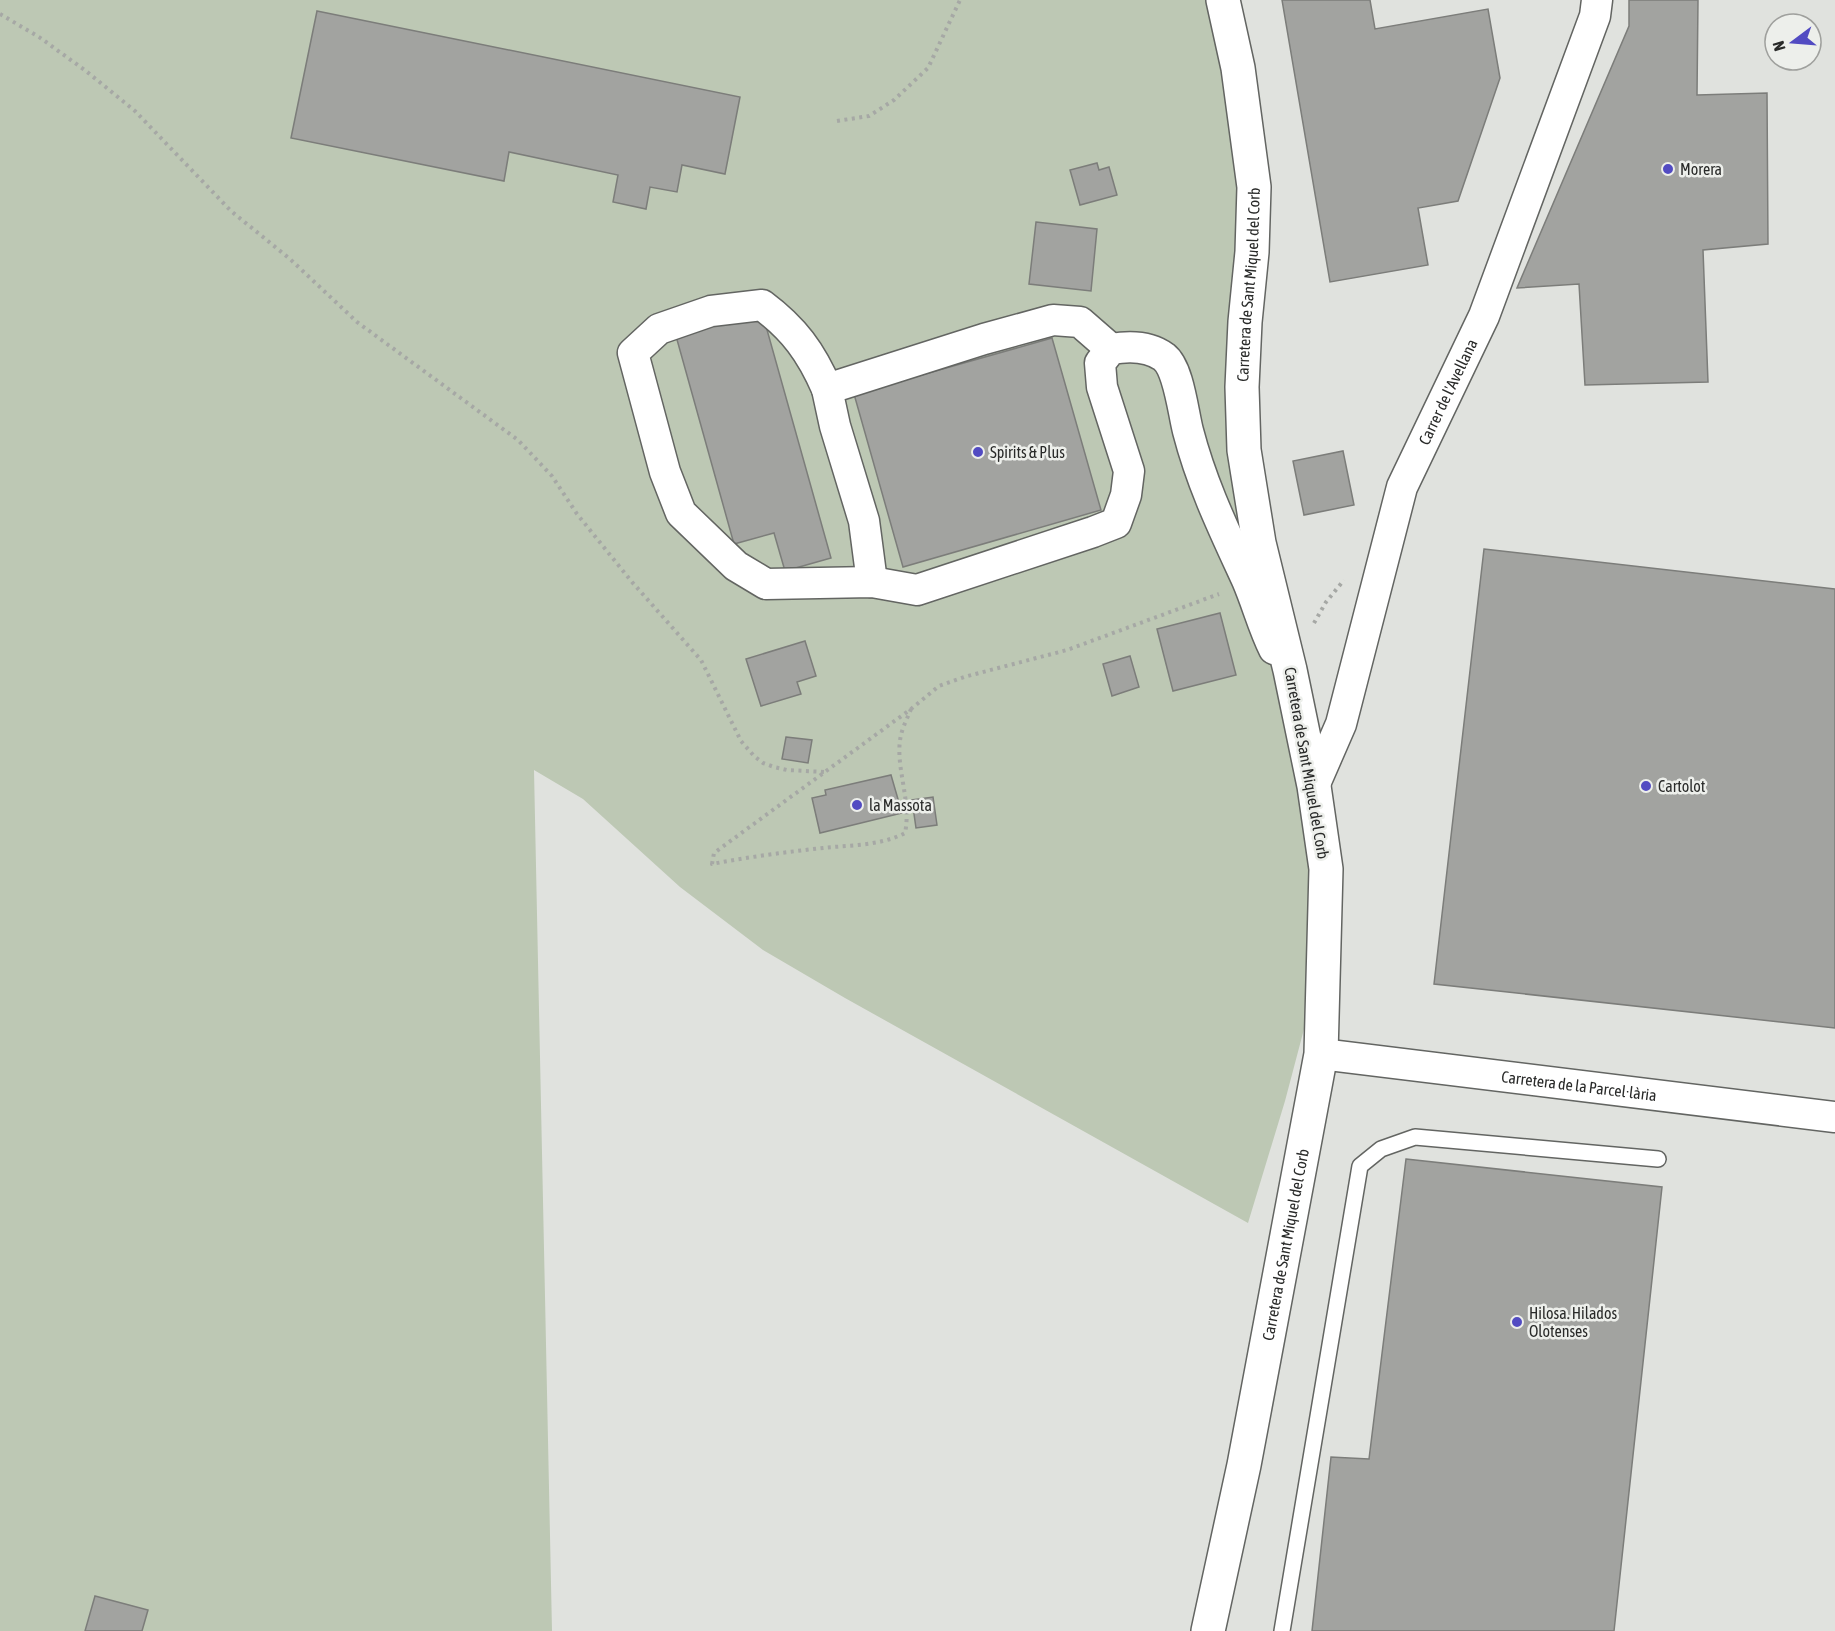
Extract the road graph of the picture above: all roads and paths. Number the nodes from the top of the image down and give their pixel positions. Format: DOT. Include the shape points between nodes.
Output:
graph roads {
  1 [pos="960,0"];
  2 [pos="1223,0"];
  3 [pos="1597,0"];
  4 [pos="0,14"];
  5 [pos="837,122"];
  6 [pos="1111,349"];
  7 [pos="827,389"];
  8 [pos="1348,576"];
  9 [pos="872,582"];
  10 [pos="1248,583"];
  11 [pos="1293,684"];
  12 [pos="911,709"];
  13 [pos="824,772"];
  14 [pos="1314,786"];
  15 [pos="1321,1054"];
  16 [pos="1835,1117"];
  17 [pos="1658,1159"];
  18 [pos="1208,1631"];
  19 [pos="1282,1631"];
  1 -- 5 [label="path" via="928,68 894,100 869,116"];
  2 -- 11 [label="street, Carretera de Sant Miquel del Corb" via="1238,69 1254,187 1242,387 1244,450 1259,543"];
  3 -- 14 [label="street, Carrer de l'Avellana" via="1595,16 1484,315 1402,487 1341,724"];
  4 -- 13 [label="path" via="39,37 135,111 231,211 357,322 519,440 552,476 632,582 701,660 747,748 763,763 774,767"];
  6 -- 7 [label="street" via="1080,322 1053,321"];
  6 -- 9 [label="street" via="1100,363 1102,387 1129,471 1126,495 1116,522 917,590"];
  6 -- 10 [label="street" via="1129,346 1165,358 1176,377 1198,469"];
  7 -- 9 [label="street" via="864,521"];
  7 -- 9 [label="street" via="814,360 783,321 762,305 711,311 659,329 633,353 665,472 681,513 736,566 766,584"];
  8 -- 11 [label="path" via="1326,602"];
  10 -- 11 [label="street" via="1269,639"];
  10 -- 12 [label="path" via="1076,647 939,686"];
  11 -- 14 [label="street, Carretera de Sant Miquel del Corb"];
  12 -- 13 [label="path"];
  12 -- 13 [label="path" via="900,736 908,822 905,833 875,843 712,864 714,853"];
  14 -- 15 [label="street, Carretera de Sant Miquel del Corb" via="1326,869"];
  15 -- 16 [label="street, Carretera de la Parcel·lària"];
  15 -- 18 [label="street, Carretera de Sant Miquel del Corb" via="1244,1465"];
  17 -- 19 [label="lane" via="1415,1137 1381,1149 1360,1166"];
}
